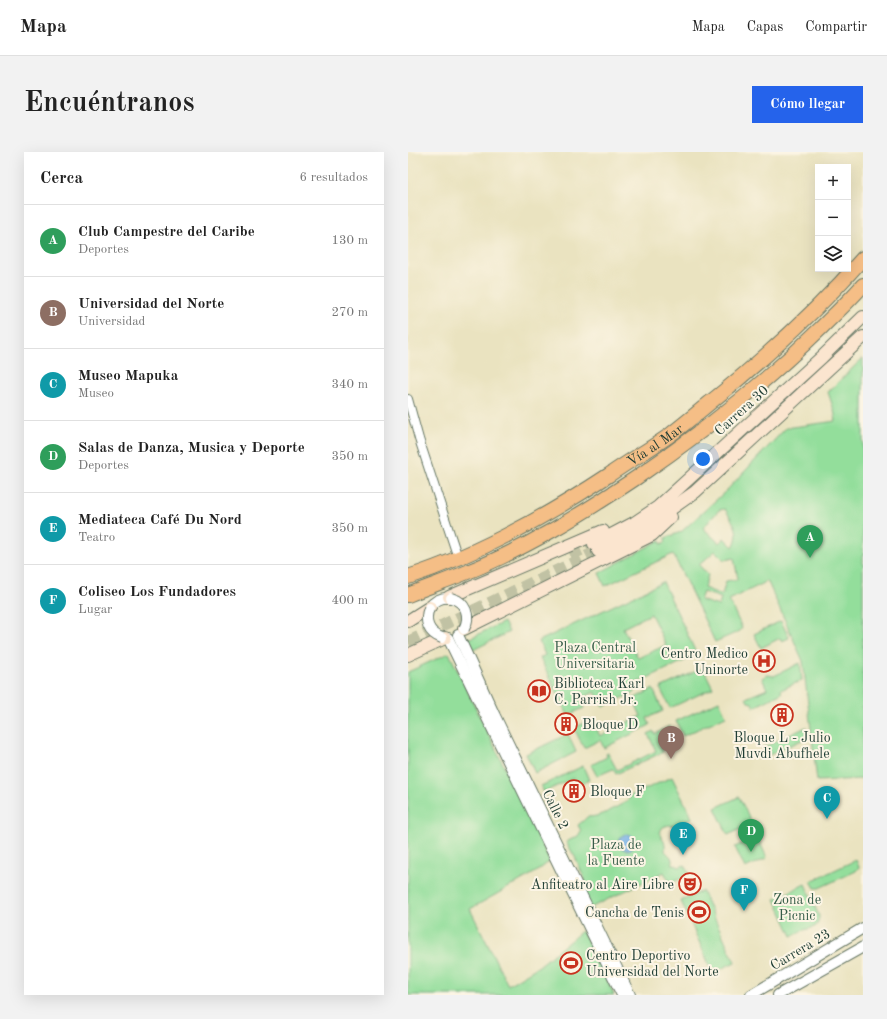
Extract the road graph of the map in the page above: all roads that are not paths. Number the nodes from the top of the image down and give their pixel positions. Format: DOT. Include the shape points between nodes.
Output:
graph roads {
  1 [pos="863,258"];
  2 [pos="863,285"];
  3 [pos="863,317"];
  4 [pos="863,337"];
  5 [pos="408,399"];
  6 [pos="684,483"];
  7 [pos="695,492"];
  8 [pos="458,558"];
  9 [pos="408,577"];
  10 [pos="408,595"];
  11 [pos="450,598"];
  12 [pos="429,607"];
  13 [pos="408,621"];
  14 [pos="452,636"];
  15 [pos="408,655"];
  16 [pos="491,718"];
  17 [pos="863,928"];
  18 [pos="863,947"];
  19 [pos="622,995"];
  20 [pos="630,995"];
  21 [pos="751,995"];
  22 [pos="778,995"];
  1 -- 8 [label="highway, Vía al Mar" via="838,286 739,380 670,435 565,504"];
  2 -- 10 [label="highway, Vía al Mar" via="793,355 675,452 604,499 514,550 465,573"];
  3 -- 6 [label="main road, Carrera 30"];
  4 -- 7 [label="main road, Carrera 30"];
  5 -- 8 [label="street"];
  6 -- 7 [label="main road, Carrera 30" via="658,506 596,548 644,528"];
  6 -- 11 [label="main road" via="649,507 597,534"];
  7 -- 14 [label="main road" via="652,535"];
  8 -- 9 [label="highway, Vía al Mar"];
  11 -- 12 [label="street" via="439,599"];
  11 -- 14 [label="street, bridge" via="460,602 467,612 467,624"];
  12 -- 13 [label="main road"];
  12 -- 14 [label="street, bridge" via="426,620 428,627 432,632"];
  14 -- 15 [label="main road"];
  14 -- 16 [label="street, Calle 2"];
  16 -- 19 [label="street, Calle 2"];
  16 -- 20 [label="street, Calle 2"];
  17 -- 21 [label="street, Carrera 23"];
  18 -- 22 [label="street, Carrera 23"];
}
